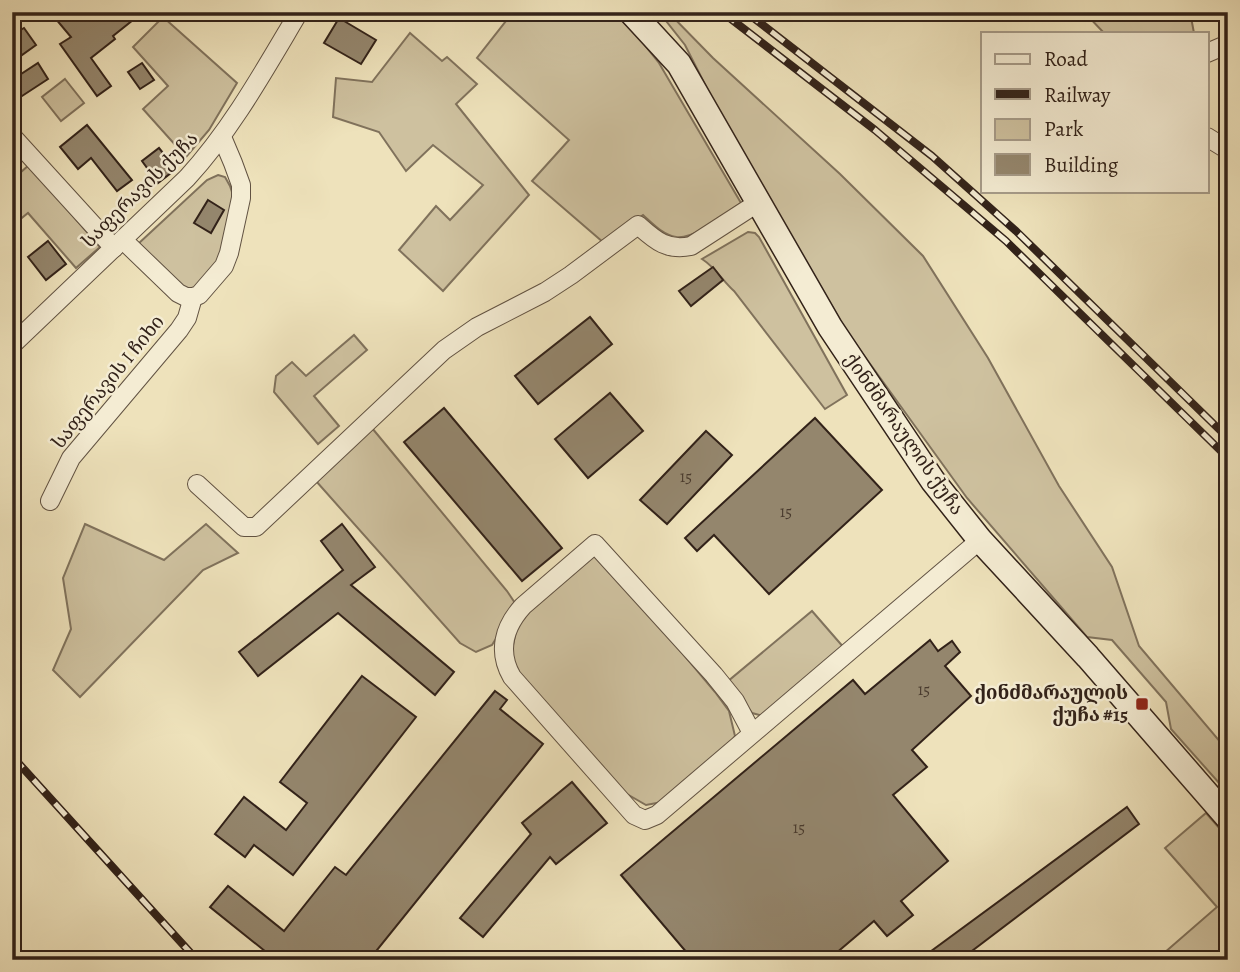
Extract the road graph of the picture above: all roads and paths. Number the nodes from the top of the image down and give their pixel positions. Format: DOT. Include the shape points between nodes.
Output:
graph roads {
  1 [pos="299,12"];
  2 [pos="631,12"];
  3 [pos="1228,44"];
  4 [pos="1208,53"];
  5 [pos="12,136"];
  6 [pos="222,136"];
  7 [pos="1208,138"];
  8 [pos="1228,150"];
  9 [pos="759,202"];
  10 [pos="118,244"];
  11 [pos="193,297"];
  12 [pos="12,345"];
  13 [pos="197,484"];
  14 [pos="50,500"];
  15 [pos="980,540"];
  16 [pos="752,733"];
  17 [pos="1228,818"];
  1 -- 6 [label="street, საფერავის ქუჩა"];
  2 -- 9 [label="main road, ქინძმარაულის ქუჩა" via="679,64"];
  3 -- 4 [label="street"];
  5 -- 10 [label="street"];
  6 -- 10 [label="street, საფერავის ქუჩა" via="187,178"];
  6 -- 11 [label="street" via="241,185 241,198 224,266"];
  7 -- 8 [label="street"];
  9 -- 13 [label="street" via="681,248 660,243 638,225 545,292 477,327 444,350 256,527 244,527"];
  9 -- 15 [label="main road, ქინძმარაულის ქუჩა" via="830,327 933,481"];
  10 -- 11 [label="street" via="178,293"];
  10 -- 12 [label="street, საფერავის ქუჩა"];
  11 -- 14 [label="street, საფერავის I ჩიხი" via="179,330 71,458"];
  15 -- 16 [label="street"];
  15 -- 17 [label="main road, ქინძმარაულის ქუჩა"];
  16 -- 16 [label="street" via="657,815 645,820 634,815 505,666 503,651 513,617 595,544 715,675"];
}
